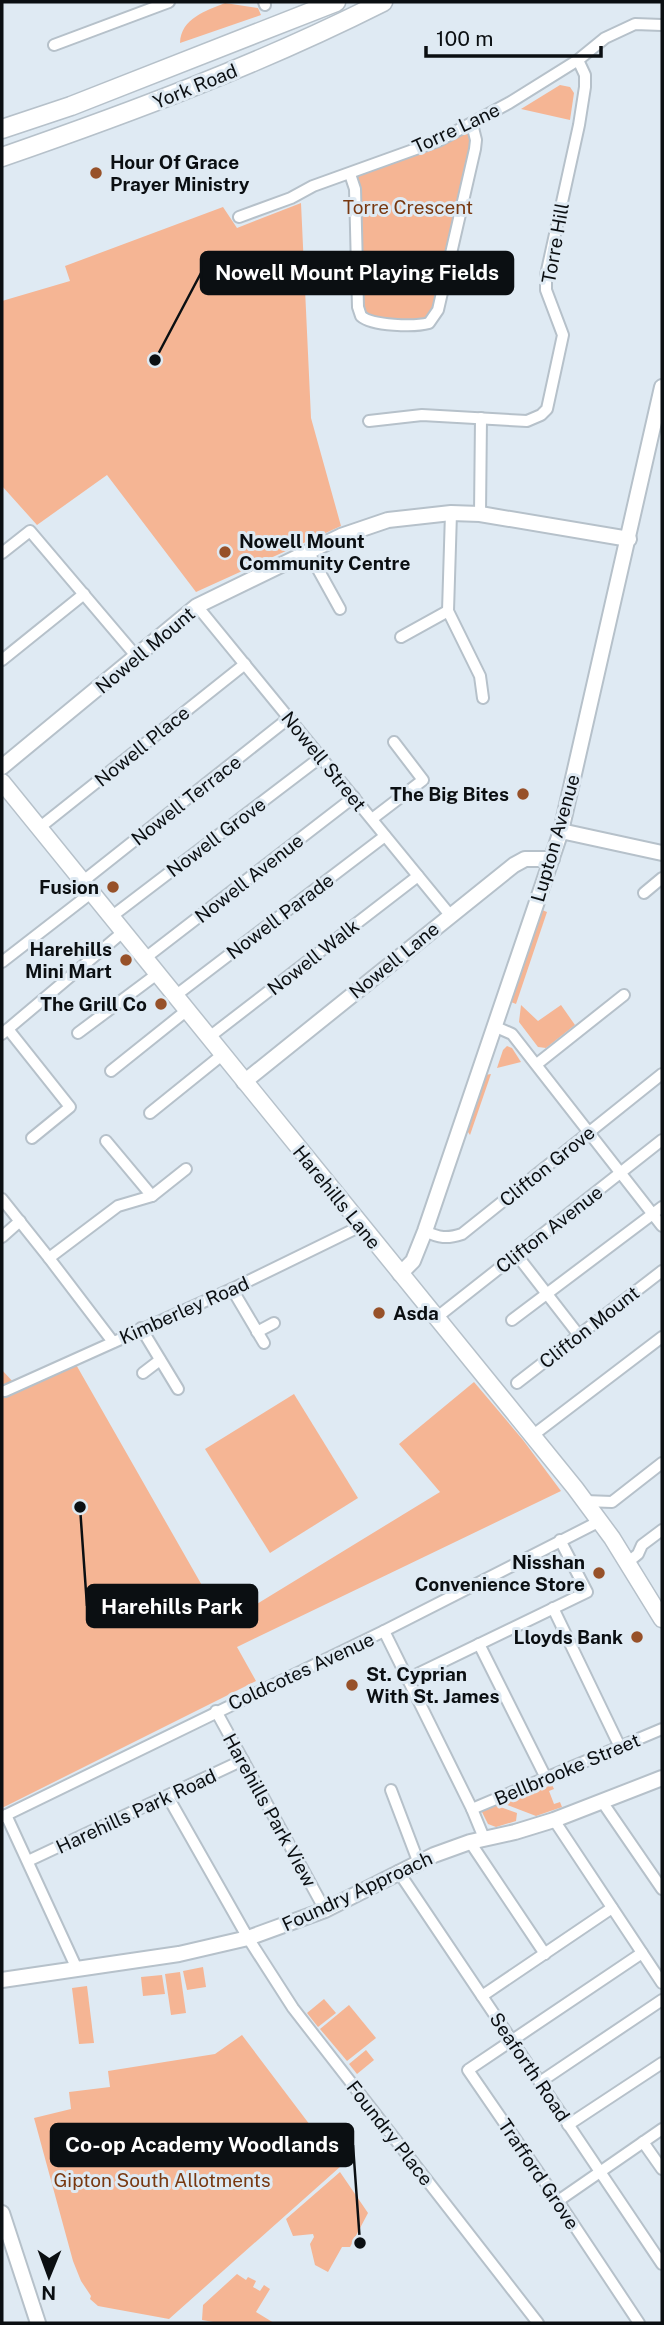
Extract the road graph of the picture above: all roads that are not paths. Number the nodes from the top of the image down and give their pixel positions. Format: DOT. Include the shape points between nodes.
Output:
graph roads {
  1 [pos="169,2"];
  2 [pos="336,2"];
  3 [pos="383,2"];
  4 [pos="662,25"];
  5 [pos="54,45"];
  6 [pos="578,60"];
  7 [pos="472,124"];
  8 [pos="2,129"];
  9 [pos="2,157"];
  10 [pos="350,174"];
  11 [pos="239,217"];
  12 [pos="662,387"];
  13 [pos="481,418"];
  14 [pos="369,421"];
  15 [pos="452,513"];
  16 [pos="480,514"];
  17 [pos="629,539"];
  18 [pos="2,553"];
  19 [pos="309,553"];
  20 [pos="84,594"];
  21 [pos="197,606"];
  22 [pos="340,609"];
  23 [pos="448,611"];
  24 [pos="401,636"];
  25 [pos="137,657"];
  26 [pos="2,660"];
  27 [pos="245,664"];
  28 [pos="483,698"];
  29 [pos="289,718"];
  30 [pos="394,743"];
  31 [pos="321,757"];
  32 [pos="2,767"];
  33 [pos="2,782"];
  34 [pos="354,797"];
  35 [pos="372,820"];
  36 [pos="38,828"];
  37 [pos="561,831"];
  38 [pos="386,836"];
  39 [pos="662,853"];
  40 [pos="552,859"];
  41 [pos="418,876"];
  42 [pos="662,878"];
  43 [pos="87,888"];
  44 [pos="644,893"];
  45 [pos="450,915"];
  46 [pos="111,917"];
  47 [pos="122,932"];
  48 [pos="144,959"];
  49 [pos="2,962"];
  50 [pos="157,974"];
  51 [pos="624,995"];
  52 [pos="175,996"];
  53 [pos="186,1011"];
  54 [pos="496,1027"];
  55 [pos="5,1032"];
  56 [pos="79,1033"];
  57 [pos="208,1038"];
  58 [pos="222,1055"];
  59 [pos="537,1064"];
  60 [pos="111,1071"];
  61 [pos="662,1074"];
  62 [pos="244,1082"];
  63 [pos="150,1113"];
  64 [pos="589,1133"];
  65 [pos="32,1138"];
  66 [pos="662,1140"];
  67 [pos="106,1141"];
  68 [pos="186,1170"];
  69 [pos="621,1173"];
  70 [pos="152,1196"];
  71 [pos="2,1199"];
  72 [pos="658,1210"];
  73 [pos="20,1222"];
  74 [pos="361,1226"];
  75 [pos="662,1226"];
  76 [pos="425,1231"];
  77 [pos="2,1237"];
  78 [pos="516,1254"];
  79 [pos="50,1258"];
  80 [pos="662,1270"];
  81 [pos="400,1274"];
  82 [pos="232,1289"];
  83 [pos="546,1294"];
  84 [pos="436,1318"];
  85 [pos="512,1320"];
  86 [pos="274,1322"];
  87 [pos="141,1328"];
  88 [pos="257,1332"];
  89 [pos="578,1334"];
  90 [pos="662,1338"];
  91 [pos="113,1342"];
  92 [pos="264,1343"];
  93 [pos="160,1360"];
  94 [pos="143,1373"];
  95 [pos="517,1383"];
  96 [pos="178,1389"];
  97 [pos="5,1391"];
  98 [pos="533,1436"];
  99 [pos="662,1463"];
  100 [pos="585,1500"];
  101 [pos="600,1521"];
  102 [pos="662,1530"];
  103 [pos="561,1540"];
  104 [pos="627,1563"];
  105 [pos="657,1599"];
  106 [pos="553,1608"];
  107 [pos="662,1619"];
  108 [pos="384,1631"];
  109 [pos="479,1644"];
  110 [pos="407,1679"];
  111 [pos="216,1711"];
  112 [pos="662,1729"];
  113 [pos="620,1747"];
  114 [pos="243,1760"];
  115 [pos="546,1778"];
  116 [pos="662,1778"];
  117 [pos="391,1790"];
  118 [pos="168,1797"];
  119 [pos="603,1803"];
  120 [pos="472,1809"];
  121 [pos="4,1816"];
  122 [pos="554,1820"];
  123 [pos="477,1840"];
  124 [pos="28,1861"];
  125 [pos="418,1861"];
  126 [pos="398,1871"];
  127 [pos="662,1889"];
  128 [pos="612,1908"];
  129 [pos="325,1910"];
  130 [pos="248,1938"];
  131 [pos="642,1953"];
  132 [pos="545,1954"];
  133 [pos="77,1969"];
  134 [pos="2,1980"];
  135 [pos="662,1983"];
  136 [pos="482,1996"];
  137 [pos="662,2000"];
  138 [pos="512,2040"];
  139 [pos="662,2063"];
  140 [pos="540,2082"];
  141 [pos="568,2125"];
  142 [pos="662,2129"];
  143 [pos="643,2142"];
  144 [pos="662,2169"];
  145 [pos="600,2172"];
  146 [pos="558,2201"];
  147 [pos="2,2213"];
  148 [pos="662,2264"];
  149 [pos="38,2323"];
  150 [pos="538,2323"];
  151 [pos="639,2323"];
  1 -- 5 [label="street"];
  2 -- 8 [label="highway, York Road"];
  3 -- 9 [label="highway, York Road" via="159,101"];
  4 -- 6 [label="street, Torre Lane" via="629,26"];
  6 -- 7 [label="street, Torre Lane"];
  6 -- 13 [label="street, Torre Hill" via="585,87 546,275 548,297 563,335 550,402 541,415 527,421"];
  7 -- 10 [label="street, Torre Lane"];
  7 -- 10 [label="street" via="475,149 438,310 429,323 374,323 361,316 355,188"];
  10 -- 11 [label="street, Torre Lane"];
  12 -- 17 [label="street, Lupton Avenue"];
  13 -- 14 [label="street, Torre Hill" via="422,415"];
  13 -- 16 [label="street"];
  15 -- 16 [label="street, Nowell Mount"];
  15 -- 19 [label="street, Nowell Mount" via="388,520"];
  15 -- 23 [label="street"];
  16 -- 17 [label="street, Nowell Mount"];
  17 -- 37 [label="street, Lupton Avenue"];
  18 -- 20 [label="street" via="30,531"];
  19 -- 21 [label="street, Nowell Mount"];
  19 -- 22 [label="street"];
  20 -- 25 [label="street"];
  20 -- 26 [label="street"];
  21 -- 25 [label="street, Nowell Mount"];
  21 -- 27 [label="street, Nowell Street"];
  23 -- 24 [label="street"];
  23 -- 28 [label="street" via="480,676"];
  25 -- 32 [label="street, Nowell Mount"];
  27 -- 29 [label="street, Nowell Street"];
  27 -- 36 [label="street, Nowell Place"];
  29 -- 31 [label="street, Nowell Street"];
  29 -- 43 [label="street, Nowell Terrace"];
  30 -- 35 [label="street" via="423,780"];
  31 -- 34 [label="street, Nowell Street"];
  31 -- 46 [label="street, Nowell Grove"];
  33 -- 36 [label="main road, Harehills Lane"];
  34 -- 35 [label="street, Nowell Street"];
  34 -- 48 [label="street, Nowell Avenue"];
  35 -- 38 [label="street, Nowell Street"];
  36 -- 43 [label="main road, Harehills Lane"];
  37 -- 39 [label="street"];
  37 -- 40 [label="street, Lupton Avenue"];
  38 -- 41 [label="street, Nowell Street"];
  38 -- 52 [label="street, Nowell Parade"];
  40 -- 45 [label="street, Nowell Lane" via="534,858 514,865"];
  40 -- 54 [label="street, Lupton Avenue"];
  41 -- 45 [label="street, Nowell Street"];
  41 -- 57 [label="street, Nowell Walk"];
  42 -- 44 [label="street"];
  43 -- 46 [label="main road, Harehills Lane"];
  43 -- 49 [label="street, Nowell Terrace"];
  45 -- 62 [label="street, Nowell Lane"];
  46 -- 47 [label="main road, Harehills Lane"];
  47 -- 48 [label="main road, Harehills Lane"];
  47 -- 55 [label="street"];
  48 -- 50 [label="main road, Harehills Lane"];
  50 -- 52 [label="main road, Harehills Lane"];
  50 -- 56 [label="street"];
  51 -- 59 [label="street"];
  52 -- 53 [label="main road, Harehills Lane"];
  53 -- 57 [label="main road, Harehills Lane"];
  53 -- 60 [label="street"];
  54 -- 59 [label="street" via="512,1034"];
  54 -- 76 [label="street, Lupton Avenue"];
  55 -- 65 [label="street" via="70,1107"];
  57 -- 58 [label="main road, Harehills Lane"];
  58 -- 62 [label="main road, Harehills Lane"];
  58 -- 63 [label="street"];
  59 -- 64 [label="street"];
  61 -- 64 [label="street, Clifton Grove"];
  62 -- 74 [label="main road, Harehills Lane"];
  64 -- 69 [label="street"];
  64 -- 76 [label="street, Clifton Grove" via="462,1234 438,1237"];
  66 -- 69 [label="street, Clifton Avenue"];
  67 -- 70 [label="street"];
  68 -- 70 [label="street"];
  69 -- 72 [label="street"];
  69 -- 78 [label="street, Clifton Avenue"];
  70 -- 79 [label="street" via="118,1206"];
  71 -- 73 [label="street"];
  72 -- 75 [label="street"];
  72 -- 83 [label="street"];
  73 -- 77 [label="street"];
  73 -- 79 [label="street"];
  74 -- 81 [label="main road, Harehills Lane"];
  74 -- 82 [label="street, Kimberley Road"];
  76 -- 81 [label="street, Lupton Avenue" via="413,1261"];
  78 -- 83 [label="street"];
  78 -- 84 [label="street, Clifton Avenue"];
  79 -- 91 [label="street"];
  80 -- 89 [label="street, Clifton Mount"];
  81 -- 84 [label="main road, Harehills Lane"];
  82 -- 87 [label="street, Kimberley Road"];
  82 -- 88 [label="street"];
  83 -- 85 [label="street"];
  83 -- 89 [label="street"];
  84 -- 98 [label="main road, Harehills Lane"];
  86 -- 88 [label="street"];
  87 -- 91 [label="street, Kimberley Road"];
  87 -- 93 [label="street"];
  88 -- 92 [label="street"];
  89 -- 95 [label="street, Clifton Mount"];
  90 -- 98 [label="street"];
  91 -- 97 [label="street, Kimberley Road"];
  93 -- 94 [label="street"];
  93 -- 96 [label="street"];
  98 -- 100 [label="main road, Harehills Lane"];
  99 -- 100 [label="street" via="612,1502"];
  100 -- 101 [label="main road, Harehills Lane"];
  101 -- 103 [label="street, Coldcotes Avenue"];
  101 -- 104 [label="main road, Harehills Lane"];
  102 -- 104 [label="street"];
  103 -- 106 [label="street" via="587,1592"];
  103 -- 108 [label="street, Coldcotes Avenue"];
  104 -- 105 [label="main road, Harehills Lane"];
  105 -- 107 [label="main road, Harehills Lane"];
  106 -- 109 [label="street"];
  106 -- 113 [label="street"];
  108 -- 110 [label="street"];
  108 -- 111 [label="street, Coldcotes Avenue"];
  109 -- 110 [label="street"];
  109 -- 115 [label="street"];
  110 -- 120 [label="street"];
  111 -- 114 [label="street, Harehills Park View"];
  111 -- 121 [label="street, Coldcotes Avenue"];
  112 -- 113 [label="street, Bellbrooke Street"];
  113 -- 115 [label="street, Bellbrooke Street"];
  114 -- 118 [label="street, Harehills Park Road"];
  114 -- 129 [label="street, Harehills Park View"];
  115 -- 120 [label="street, Bellbrooke Street"];
  116 -- 119 [label="street, Foundry Approach"];
  117 -- 125 [label="street"];
  118 -- 124 [label="street, Harehills Park Road"];
  118 -- 130 [label="street, Foundry Place"];
  119 -- 122 [label="street, Foundry Approach"];
  119 -- 127 [label="street"];
  120 -- 123 [label="street"];
  121 -- 124 [label="street"];
  122 -- 123 [label="street, Foundry Approach"];
  122 -- 128 [label="street"];
  123 -- 125 [label="street, Foundry Approach"];
  123 -- 132 [label="street"];
  124 -- 133 [label="street"];
  125 -- 126 [label="street, Foundry Approach"];
  126 -- 129 [label="street, Foundry Approach"];
  126 -- 136 [label="street, Seaforth Road"];
  128 -- 131 [label="street"];
  128 -- 132 [label="street"];
  129 -- 130 [label="street, Foundry Approach"];
  130 -- 133 [label="street, Foundry Approach"];
  130 -- 150 [label="street, Foundry Place" via="293,2008"];
  131 -- 135 [label="street"];
  131 -- 138 [label="street"];
  132 -- 136 [label="street"];
  133 -- 134 [label="street, Foundry Approach"];
  136 -- 138 [label="street, Seaforth Road"];
  137 -- 140 [label="street"];
  138 -- 140 [label="street, Seaforth Road"];
  138 -- 146 [label="street, Trafford Grove" via="468,2070"];
  139 -- 141 [label="street"];
  140 -- 141 [label="street, Seaforth Road"];
  141 -- 145 [label="street, Seaforth Road"];
  142 -- 143 [label="street"];
  143 -- 144 [label="street"];
  143 -- 145 [label="street"];
  145 -- 146 [label="street"];
  145 -- 148 [label="street, Seaforth Road"];
  146 -- 151 [label="street, Trafford Grove"];
  147 -- 149 [label="street"];
}
